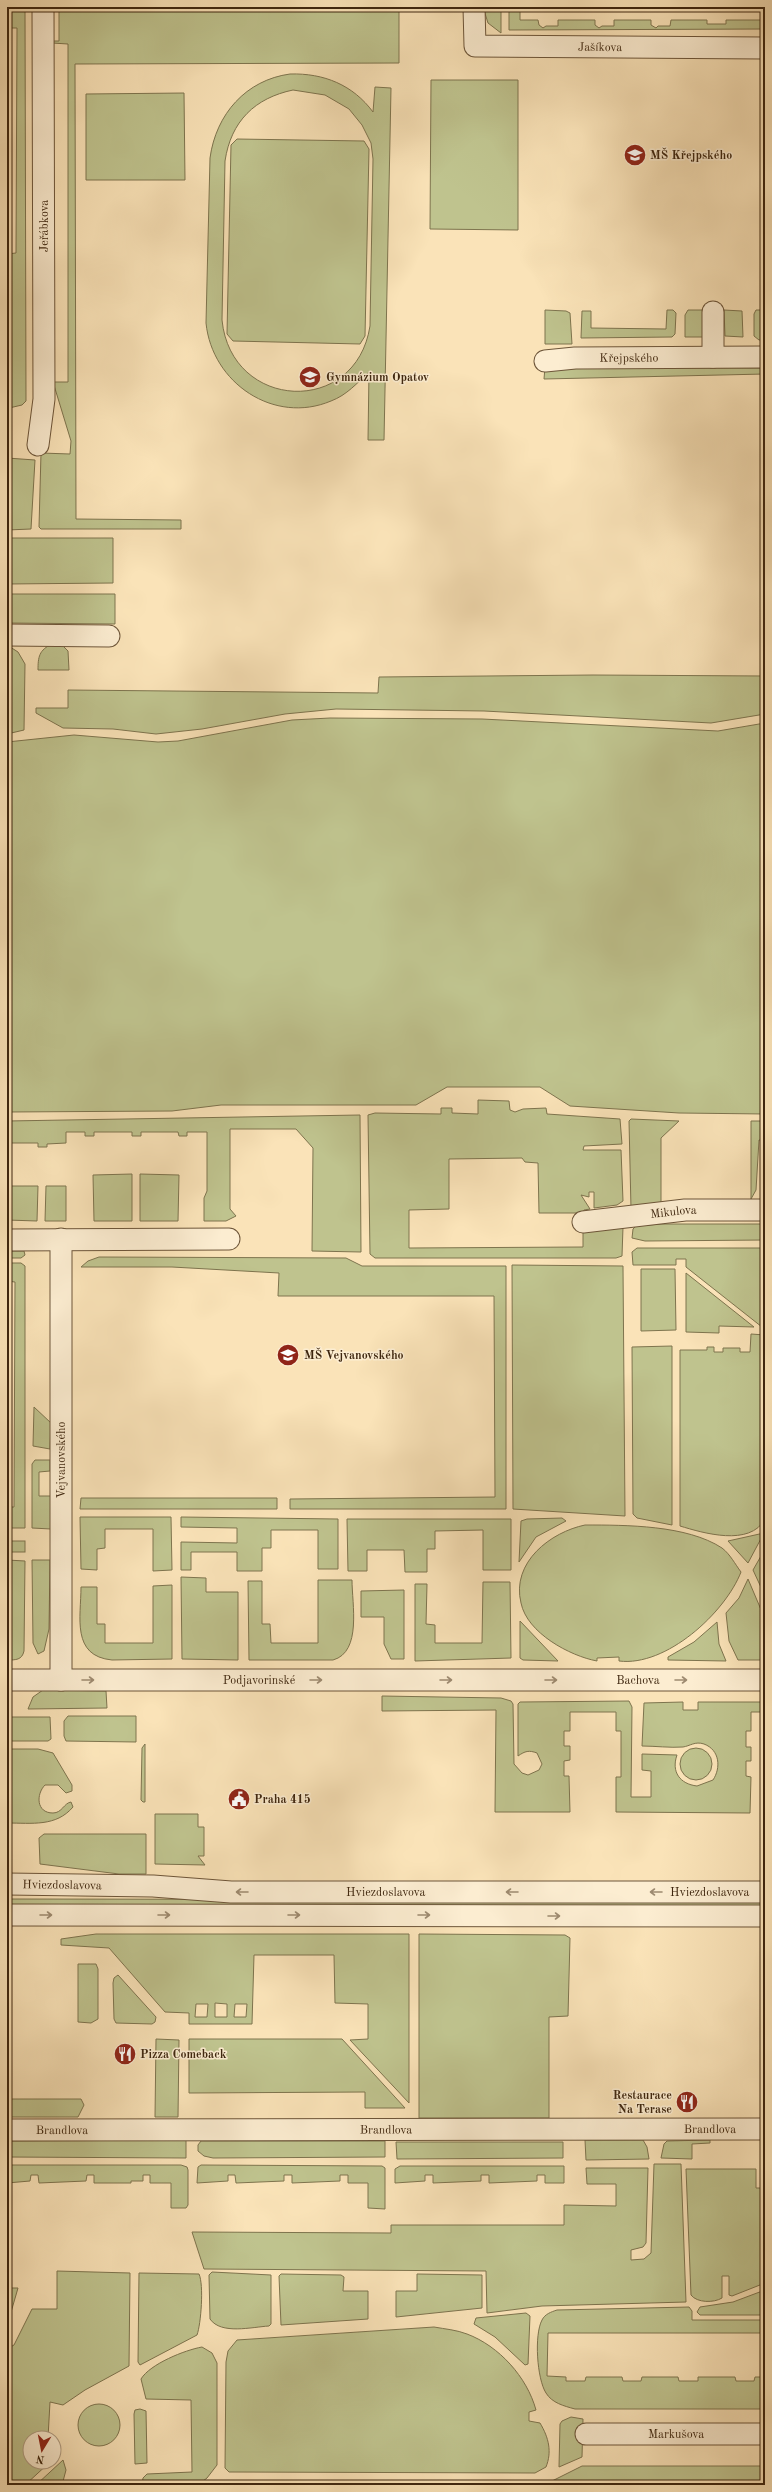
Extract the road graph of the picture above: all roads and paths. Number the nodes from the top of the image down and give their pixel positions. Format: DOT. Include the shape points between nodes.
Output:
graph roads {
  1 [pos="43,7"];
  2 [pos="474,7"];
  3 [pos="765,48"];
  4 [pos="713,312"];
  5 [pos="713,357"];
  6 [pos="765,357"];
  7 [pos="545,361"];
  8 [pos="38,445"];
  9 [pos="7,635"];
  10 [pos="109,636"];
  11 [pos="765,1210"];
  12 [pos="583,1222"];
  13 [pos="61,1239"];
  14 [pos="229,1239"];
  15 [pos="7,1240"];
  16 [pos="7,1680"];
  17 [pos="61,1680"];
  18 [pos="512,1680"];
  19 [pos="765,1680"];
  20 [pos="7,1884"];
  21 [pos="765,1892"];
  22 [pos="7,1914"];
  23 [pos="765,1916"];
  24 [pos="765,2129"];
  25 [pos="7,2130"];
  26 [pos="586,2434"];
  27 [pos="765,2434"];
  1 -- 8 [label="street, Jeřábkova" via="44,399"];
  2 -- 3 [label="street, Jašíkova" via="475,46"];
  4 -- 5 [label="street"];
  5 -- 6 [label="street, Křejpského"];
  5 -- 7 [label="street, Křejpského" via="575,358"];
  9 -- 10 [label="street"];
  11 -- 12 [label="street, Mikulova" via="685,1210"];
  13 -- 14 [label="street"];
  13 -- 15 [label="street"];
  13 -- 17 [label="street, Vejvanovského"];
  16 -- 17 [label="street, Podjavorinské"];
  17 -- 18 [label="street, Podjavorinské, one-way"];
  18 -- 19 [label="street, Bachova, one-way"];
  21 -- 20 [label="street, Hviezdoslavova, one-way" via="231,1892 153,1886"];
  22 -- 23 [label="street, Hviezdoslavova, one-way"];
  24 -- 25 [label="street, Brandlova"];
  26 -- 27 [label="street, Markušova"];
}
